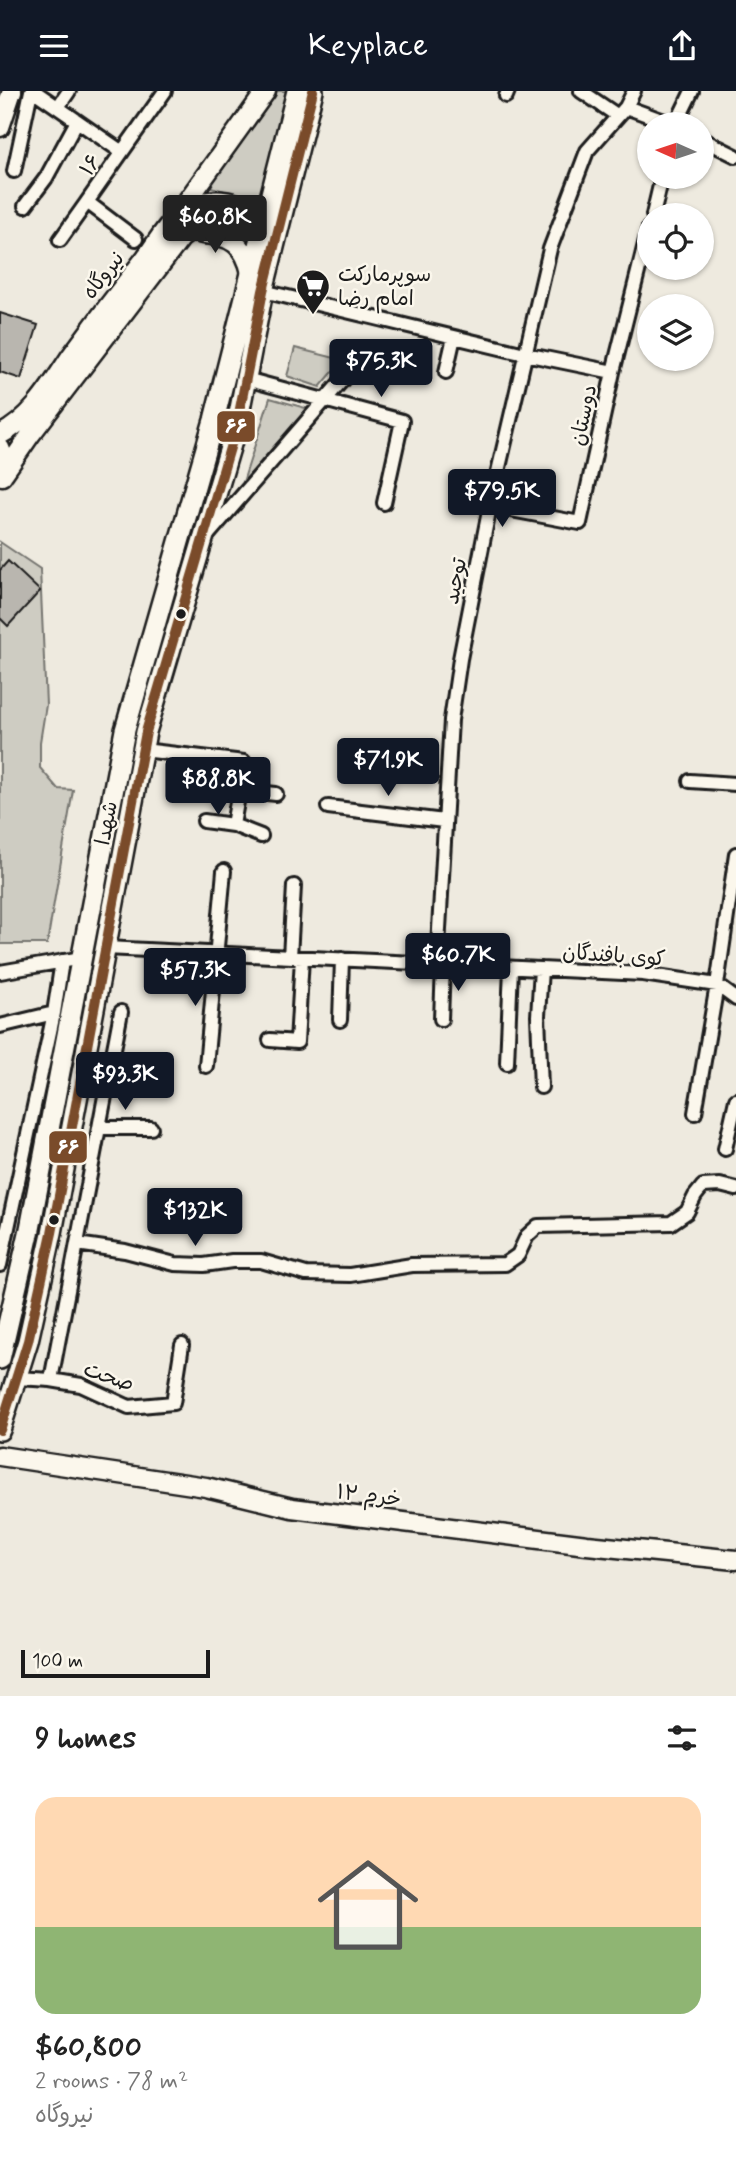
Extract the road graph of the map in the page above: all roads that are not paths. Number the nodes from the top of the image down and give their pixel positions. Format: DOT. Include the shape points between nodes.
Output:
graph roads {
  1 [pos="12,91"];
  2 [pos="33,91"];
  3 [pos="69,91"];
  4 [pos="165,91"];
  5 [pos="265,91"];
  6 [pos="297,91"];
  7 [pos="313,91"];
  8 [pos="581,91"];
  9 [pos="634,91"];
  10 [pos="692,91"];
  11 [pos="58,107"];
  12 [pos="622,111"];
  13 [pos="681,112"];
  14 [pos="637,115"];
  15 [pos="77,121"];
  16 [pos="0,127"];
  17 [pos="714,145"];
  18 [pos="122,152"];
  19 [pos="736,156"];
  20 [pos="14,171"];
  21 [pos="87,202"];
  22 [pos="25,206"];
  23 [pos="175,217"];
  24 [pos="270,228"];
  25 [pos="181,238"];
  26 [pos="136,239"];
  27 [pos="60,240"];
  28 [pos="251,273"];
  29 [pos="637,276"];
  30 [pos="263,291"];
  31 [pos="454,337"];
  32 [pos="526,354"];
  33 [pos="351,370"];
  34 [pos="446,372"];
  35 [pos="613,372"];
  36 [pos="246,379"];
  37 [pos="325,402"];
  38 [pos="25,429"];
  39 [pos="0,435"];
  40 [pos="208,441"];
  41 [pos="231,447"];
  42 [pos="0,448"];
  43 [pos="2,476"];
  44 [pos="384,503"];
  45 [pos="490,506"];
  46 [pos="203,540"];
  47 [pos="143,750"];
  48 [pos="690,781"];
  49 [pos="736,784"];
  50 [pos="239,790"];
  51 [pos="205,791"];
  52 [pos="276,794"];
  53 [pos="328,807"];
  54 [pos="205,821"];
  55 [pos="444,821"];
  56 [pos="233,825"];
  57 [pos="261,836"];
  58 [pos="736,853"];
  59 [pos="224,871"];
  60 [pos="293,886"];
  61 [pos="106,948"];
  62 [pos="218,953"];
  63 [pos="296,957"];
  64 [pos="72,960"];
  65 [pos="342,960"];
  66 [pos="440,964"];
  67 [pos="510,968"];
  68 [pos="541,969"];
  69 [pos="0,972"];
  70 [pos="718,985"];
  71 [pos="736,999"];
  72 [pos="121,1012"];
  73 [pos="54,1013"];
  74 [pos="340,1020"];
  75 [pos="441,1020"];
  76 [pos="0,1026"];
  77 [pos="270,1040"];
  78 [pos="507,1063"];
  79 [pos="206,1066"];
  80 [pos="541,1087"];
  81 [pos="736,1100"];
  82 [pos="695,1113"];
  83 [pos="99,1128"];
  84 [pos="151,1128"];
  85 [pos="724,1149"];
  86 [pos="736,1189"];
  87 [pos="30,1229"];
  88 [pos="4,1231"];
  89 [pos="77,1244"];
  90 [pos="0,1265"];
  91 [pos="182,1345"];
  92 [pos="0,1359"];
  93 [pos="17,1378"];
  94 [pos="51,1380"];
  95 [pos="0,1430"];
  96 [pos="0,1456"];
  97 [pos="736,1560"];
  1 -- 16 [label="main road"];
  2 -- 11 [label="street, ۱۶"];
  2 -- 20 [label="street"];
  3 -- 11 [label="street"];
  4 -- 18 [label="street"];
  5 -- 23 [label="main road"];
  6 -- 24 [label="main road"];
  7 -- 24 [label="main road"];
  8 -- 12 [label="street"];
  9 -- 12 [label="street, توحید"];
  10 -- 13 [label="street"];
  11 -- 15 [label="street, ۱۶"];
  12 -- 14 [label="street"];
  12 -- 32 [label="street, توحید" via="587,151 550,249"];
  15 -- 18 [label="street, ۱۶"];
  15 -- 22 [label="street"];
  17 -- 19 [label="street"];
  18 -- 21 [label="street, ۱۶"];
  21 -- 26 [label="street, ۱۶"];
  21 -- 27 [label="street"];
  23 -- 24 [label="main road, نیروگاه" via="206,201 230,201 256,214"];
  23 -- 38 [label="main road, نیروگاه" via="34,410"];
  24 -- 25 [label="main road" via="196,228"];
  24 -- 28 [label="main road, شهدا"];
  24 -- 30 [label="main road, شهدا"];
  25 -- 28 [label="main road" via="198,234 234,241 247,258"];
  25 -- 38 [label="main road, نیروگاه"];
  28 -- 40 [label="main road, شهدا"];
  29 -- 35 [label="street, دوستان"];
  30 -- 31 [label="street"];
  30 -- 36 [label="main road, شهدا"];
  31 -- 32 [label="street"];
  31 -- 34 [label="street"];
  32 -- 35 [label="street"];
  32 -- 45 [label="street, توحید"];
  33 -- 37 [label="street"];
  35 -- 45 [label="street, دوستان" via="580,523"];
  36 -- 37 [label="street"];
  36 -- 41 [label="main road, شهدا"];
  37 -- 44 [label="street" via="402,421"];
  37 -- 46 [label="street"];
  38 -- 39 [label="main road, نیروگاه"];
  38 -- 43 [label="main road, نیروگاه"];
  40 -- 41 [label="main road"];
  40 -- 64 [label="main road, شهدا" via="125,730"];
  41 -- 46 [label="main road, شهدا"];
  42 -- 43 [label="main road, نیروگاه" via="5,460"];
  45 -- 55 [label="street, توحید" via="451,720"];
  46 -- 47 [label="main road, شهدا"];
  47 -- 50 [label="street" via="244,762"];
  47 -- 61 [label="main road, شهدا"];
  48 -- 49 [label="street"];
  50 -- 51 [label="street"];
  50 -- 52 [label="street"];
  50 -- 56 [label="street"];
  53 -- 55 [label="street"];
  54 -- 56 [label="street"];
  55 -- 66 [label="street, توحید"];
  56 -- 57 [label="street"];
  58 -- 70 [label="street"];
  59 -- 62 [label="street"];
  60 -- 63 [label="street"];
  61 -- 62 [label="street, کوی بافندگان"];
  61 -- 93 [label="main road, شهدا" via="52,1233"];
  62 -- 63 [label="street, کوی بافندگان"];
  62 -- 79 [label="street"];
  63 -- 65 [label="street, کوی بافندگان"];
  63 -- 77 [label="street" via="297,1042"];
  64 -- 69 [label="street"];
  64 -- 73 [label="street"];
  64 -- 87 [label="main road, شهدا"];
  65 -- 66 [label="street, کوی بافندگان"];
  65 -- 74 [label="street"];
  66 -- 67 [label="street, کوی بافندگان"];
  66 -- 75 [label="street, توحید"];
  67 -- 68 [label="street, کوی بافندگان"];
  67 -- 78 [label="street"];
  68 -- 70 [label="street, کوی بافندگان" via="643,974"];
  68 -- 80 [label="street"];
  70 -- 71 [label="street, کوی بافندگان"];
  70 -- 82 [label="street"];
  72 -- 83 [label="street"];
  73 -- 76 [label="street"];
  73 -- 88 [label="street"];
  81 -- 85 [label="street"];
  83 -- 84 [label="street"];
  83 -- 89 [label="street"];
  86 -- 89 [label="street" via="703,1186 687,1212 671,1223 538,1226 518,1255 505,1264 412,1265 349,1275 306,1274 261,1261 175,1264"];
  87 -- 88 [label="street"];
  87 -- 92 [label="main road, شهدا"];
  88 -- 90 [label="street"];
  89 -- 94 [label="street"];
  91 -- 94 [label="street, صحت" via="173,1403 129,1406 81,1385"];
  93 -- 94 [label="street, صحت"];
  93 -- 95 [label="main road, شهدا"];
  96 -- 97 [label="main road, خرم ۱۲" via="206,1487 292,1508"];
}
